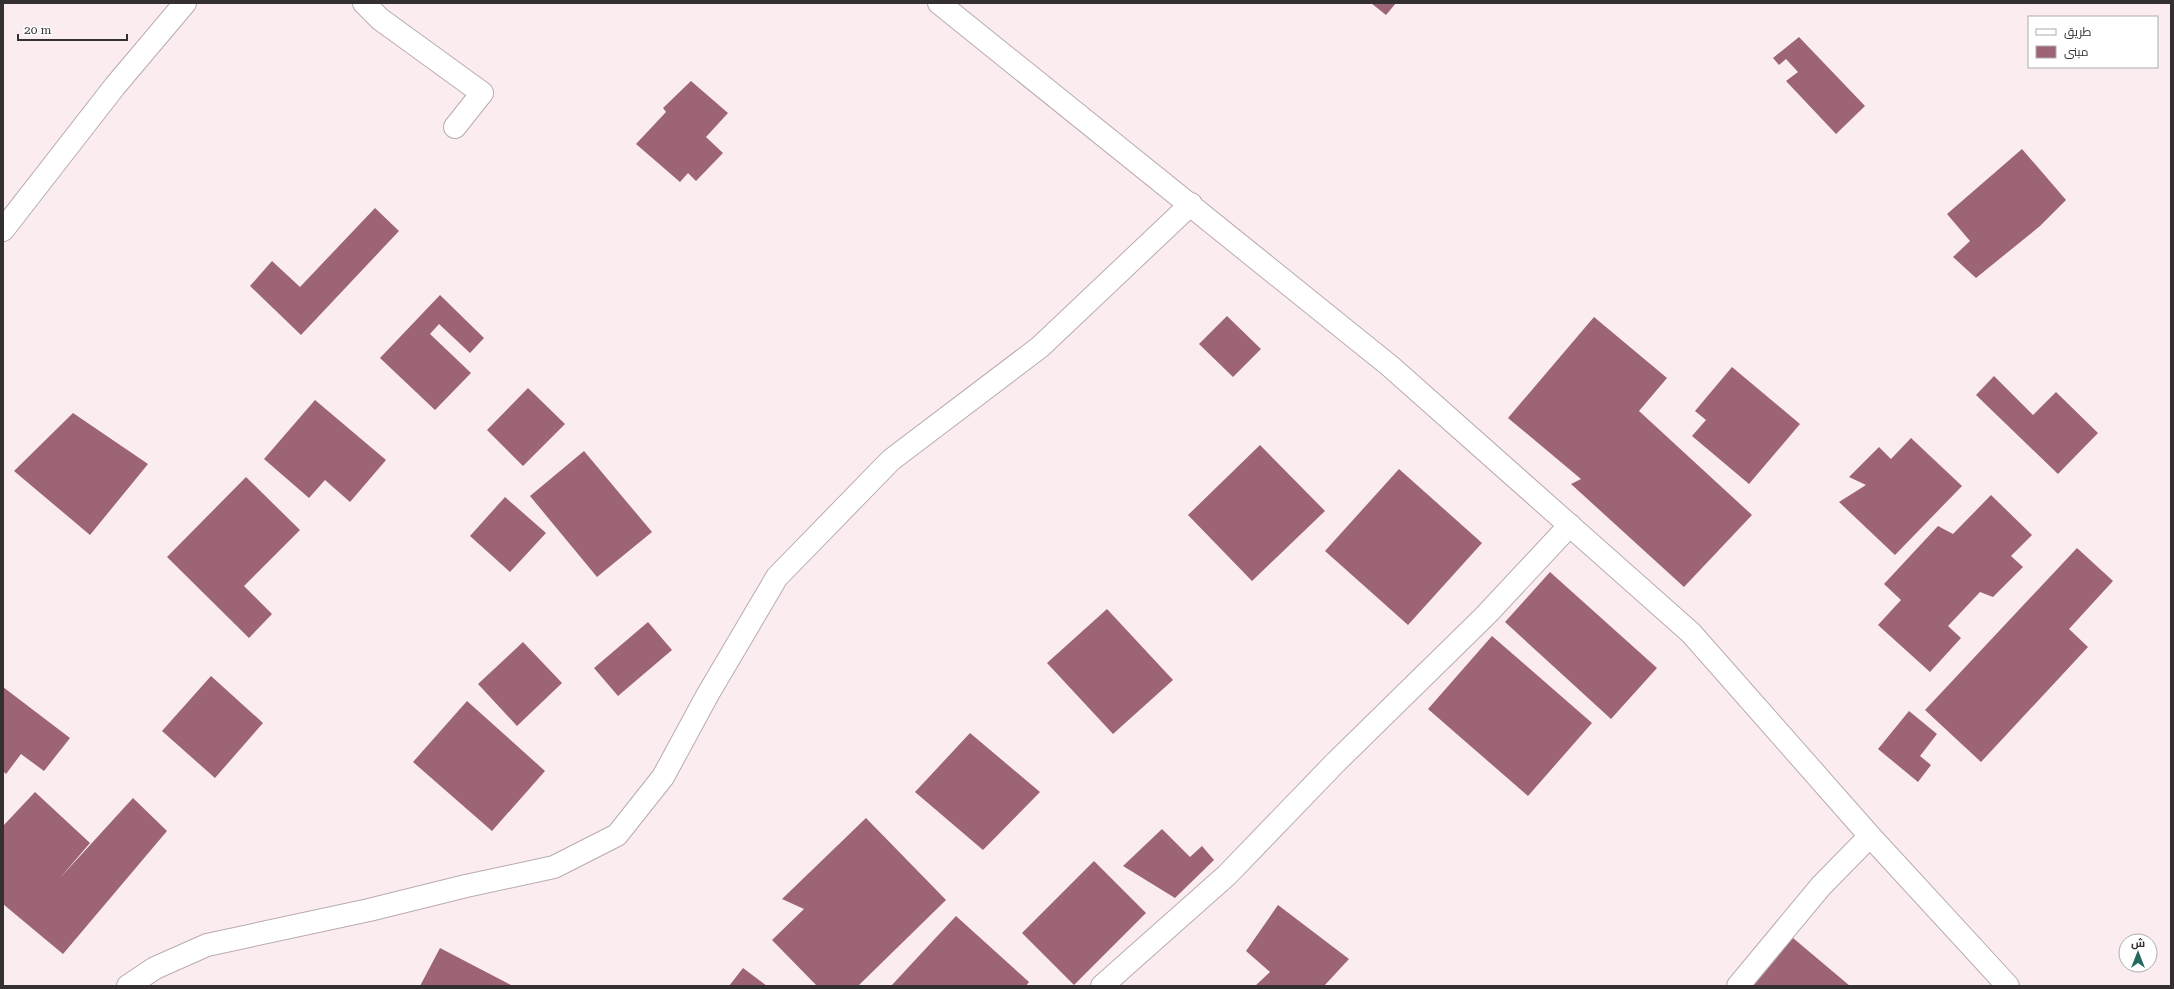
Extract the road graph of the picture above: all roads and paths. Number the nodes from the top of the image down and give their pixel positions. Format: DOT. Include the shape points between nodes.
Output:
graph roads {
  1 [pos="185,3"];
  2 [pos="364,3"];
  3 [pos="939,3"];
  4 [pos="455,127"];
  5 [pos="1191,204"];
  6 [pos="3,230"];
  7 [pos="1570,525"];
  8 [pos="1870,836"];
  9 [pos="128,986"];
  10 [pos="1102,986"];
  11 [pos="1738,986"];
  12 [pos="2008,986"];
  1 -- 6 [label="street" via="115,86"];
  2 -- 4 [label="street" via="380,19 482,93"];
  3 -- 5 [label="street"];
  5 -- 7 [label="street" via="1390,366"];
  5 -- 9 [label="street" via="1040,347 890,460 777,577 708,694 663,777 617,835 554,867 207,945 155,968"];
  7 -- 8 [label="street" via="1691,633"];
  7 -- 10 [label="street" via="1486,615 1336,762 1227,875"];
  8 -- 11 [label="street" via="1821,886"];
  8 -- 12 [label="street"];
}
